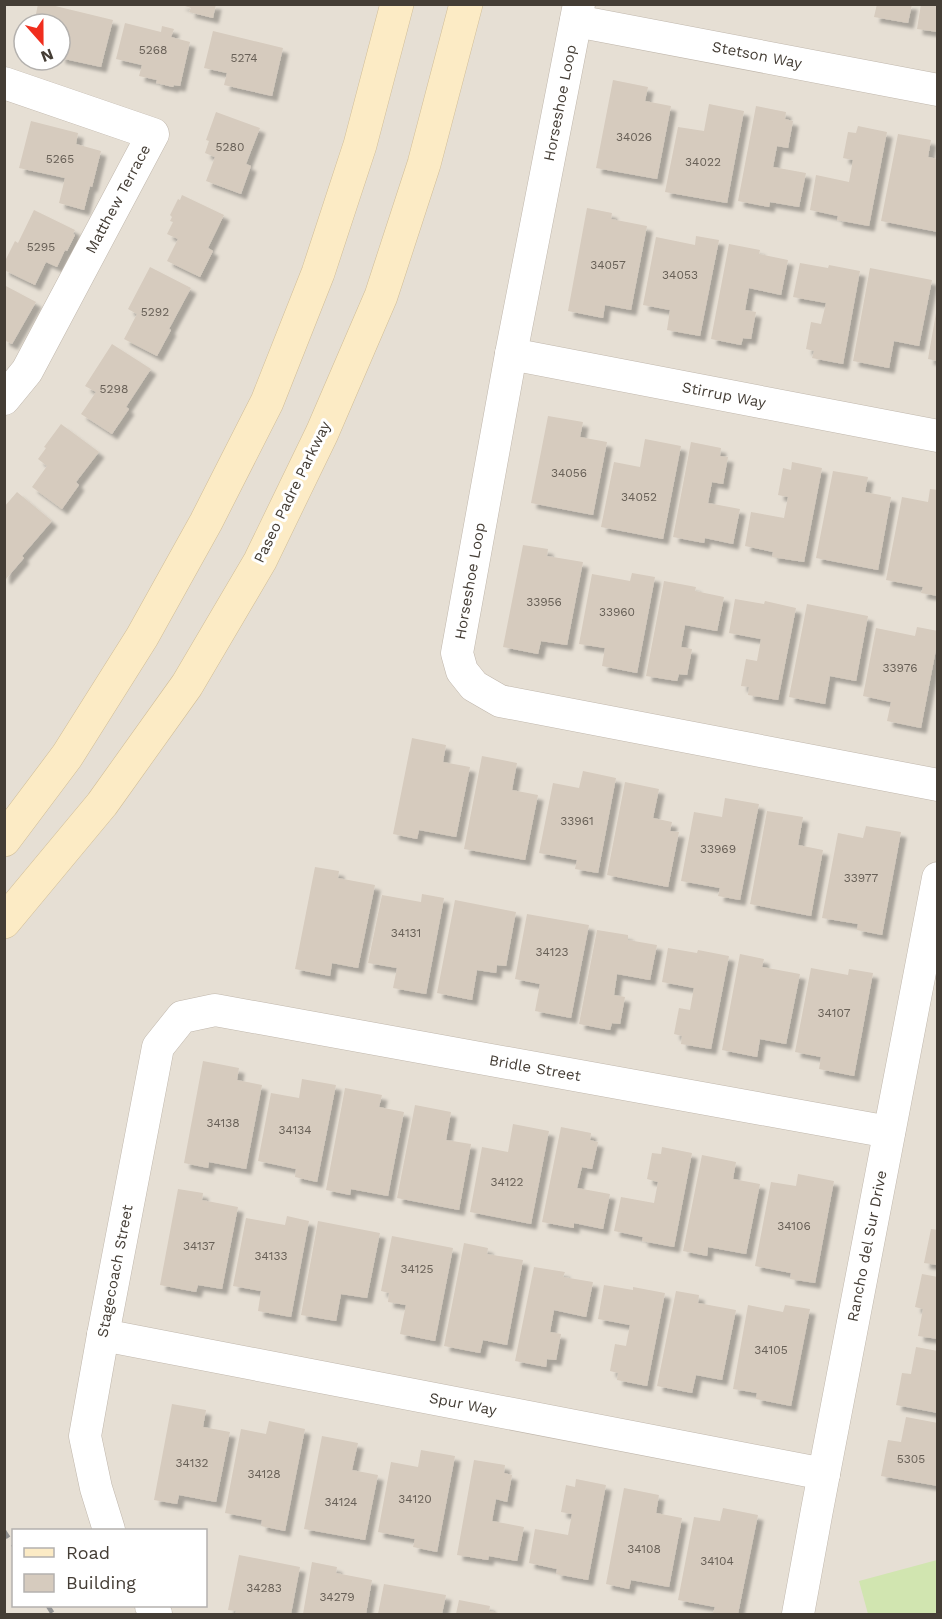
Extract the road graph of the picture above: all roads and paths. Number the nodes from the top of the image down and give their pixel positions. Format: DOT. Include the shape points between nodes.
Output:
graph roads {
  1 [pos="398,4"];
  2 [pos="466,4"];
  3 [pos="578,13"];
  4 [pos="4,83"];
  5 [pos="938,90"];
  6 [pos="511,354"];
  7 [pos="4,399"];
  8 [pos="938,436"];
  9 [pos="938,785"];
  10 [pos="4,840"];
  11 [pos="938,878"];
  12 [pos="4,922"];
  13 [pos="182,1017"];
  14 [pos="889,1132"];
  15 [pos="103,1335"];
  16 [pos="824,1474"];
  17 [pos="109,1529"];
  18 [pos="798,1614"];
  1 -- 10 [label="main road" via="360,145 318,273 267,402 142,637 67,756"];
  2 -- 12 [label="main road, Paseo Padre Parkway" via="424,164 381,296 322,433 260,561 180,694 102,804"];
  3 -- 5 [label="street, Stetson Way"];
  3 -- 6 [label="street, Horseshoe Loop"];
  4 -- 7 [label="street, Matthew Terrace" via="153,134 27,371"];
  6 -- 8 [label="street, Stirrup Way"];
  6 -- 9 [label="street, Horseshoe Loop" via="457,653 462,671 474,686 500,700"];
  11 -- 14 [label="street, Rancho del Sur Drive"];
  13 -- 14 [label="street, Bridle Street" via="215,1010"];
  13 -- 15 [label="street, Stagecoach Street" via="158,1047"];
  14 -- 16 [label="street, Rancho del Sur Drive"];
  15 -- 16 [label="street, Spur Way"];
  15 -- 17 [label="street, Stagecoach Street" via="85,1436"];
  16 -- 18 [label="street, Rancho del Sur Drive"];
}
